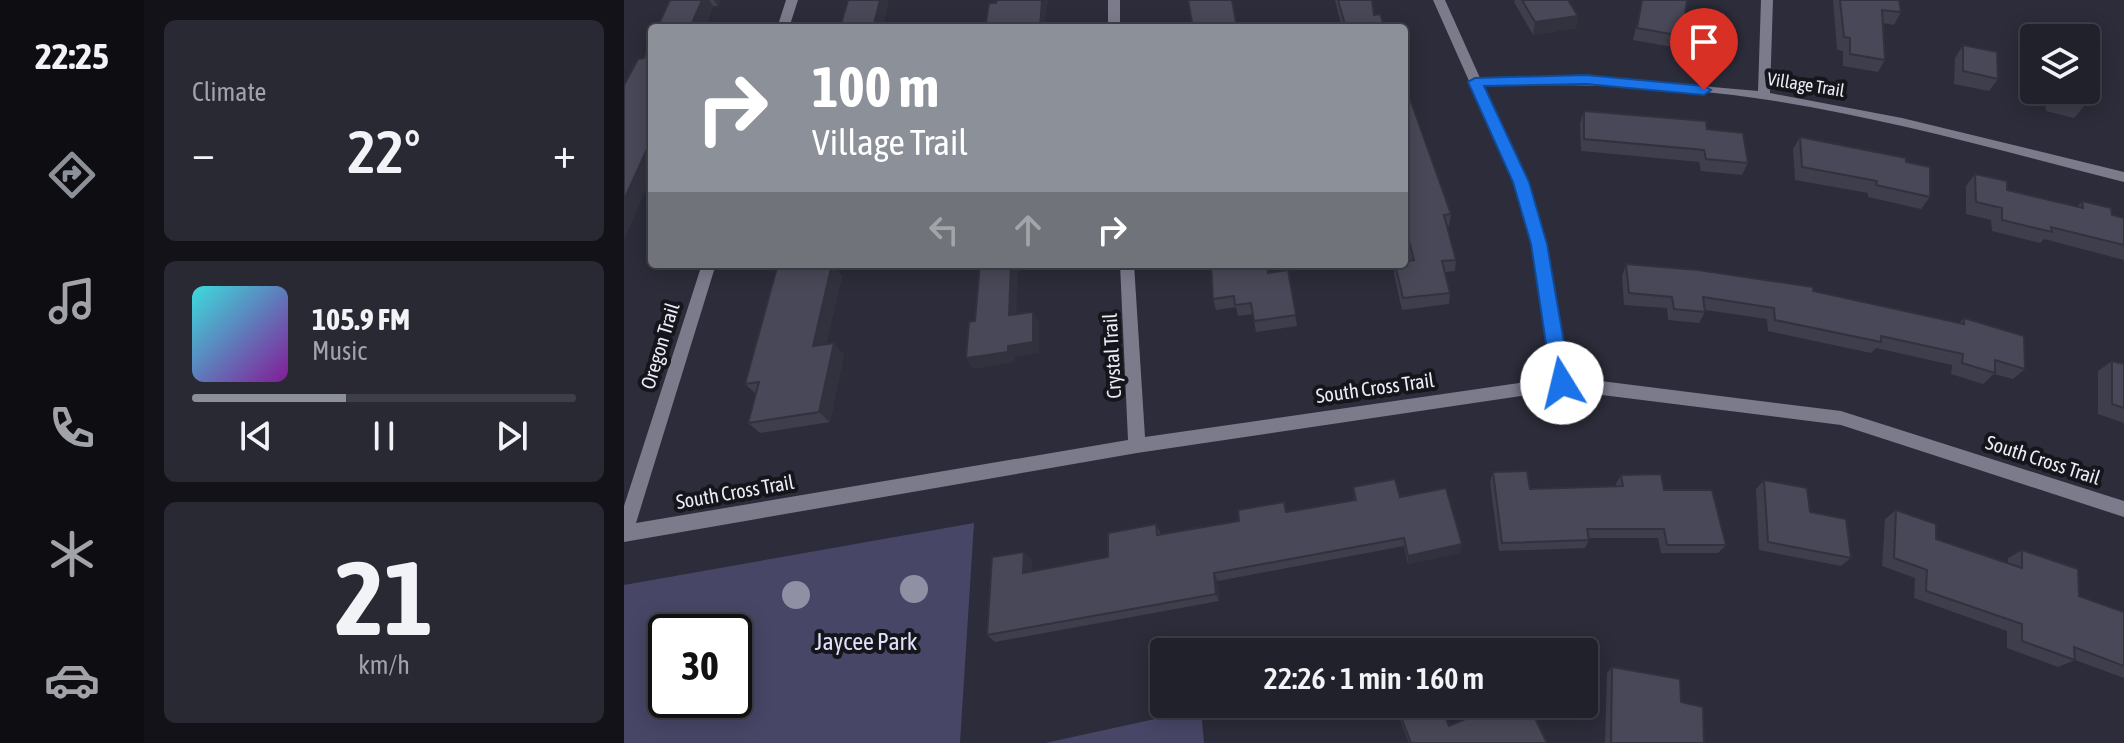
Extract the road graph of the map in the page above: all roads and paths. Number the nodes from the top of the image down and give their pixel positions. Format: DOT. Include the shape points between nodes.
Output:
graph roads {
  1 [pos="792,0"];
  2 [pos="1114,0"];
  3 [pos="1439,0"];
  4 [pos="1767,0"];
  5 [pos="784,24"];
  6 [pos="1114,24"];
  7 [pos="1475,82"];
  8 [pos="1764,96"];
  9 [pos="2124,177"];
  10 [pos="708,268"];
  11 [pos="1127,268"];
  12 [pos="1562,383"];
  13 [pos="1137,446"];
  14 [pos="2124,509"];
  15 [pos="624,534"];
  1 -- 5 [label="street"];
  2 -- 6 [label="street"];
  3 -- 7 [label="street"];
  4 -- 8 [label="street"];
  7 -- 8 [label="street, Village Trail" via="1586,80"];
  7 -- 12 [label="street" via="1521,182 1539,244"];
  8 -- 9 [label="street, Village Trail" via="1876,115"];
  10 -- 15 [label="street, Oregon Trail"];
  11 -- 13 [label="street, Crystal Trail"];
  12 -- 13 [label="street, South Cross Trail"];
  12 -- 14 [label="street, South Cross Trail" via="1841,418"];
  13 -- 15 [label="street, South Cross Trail"];
}
